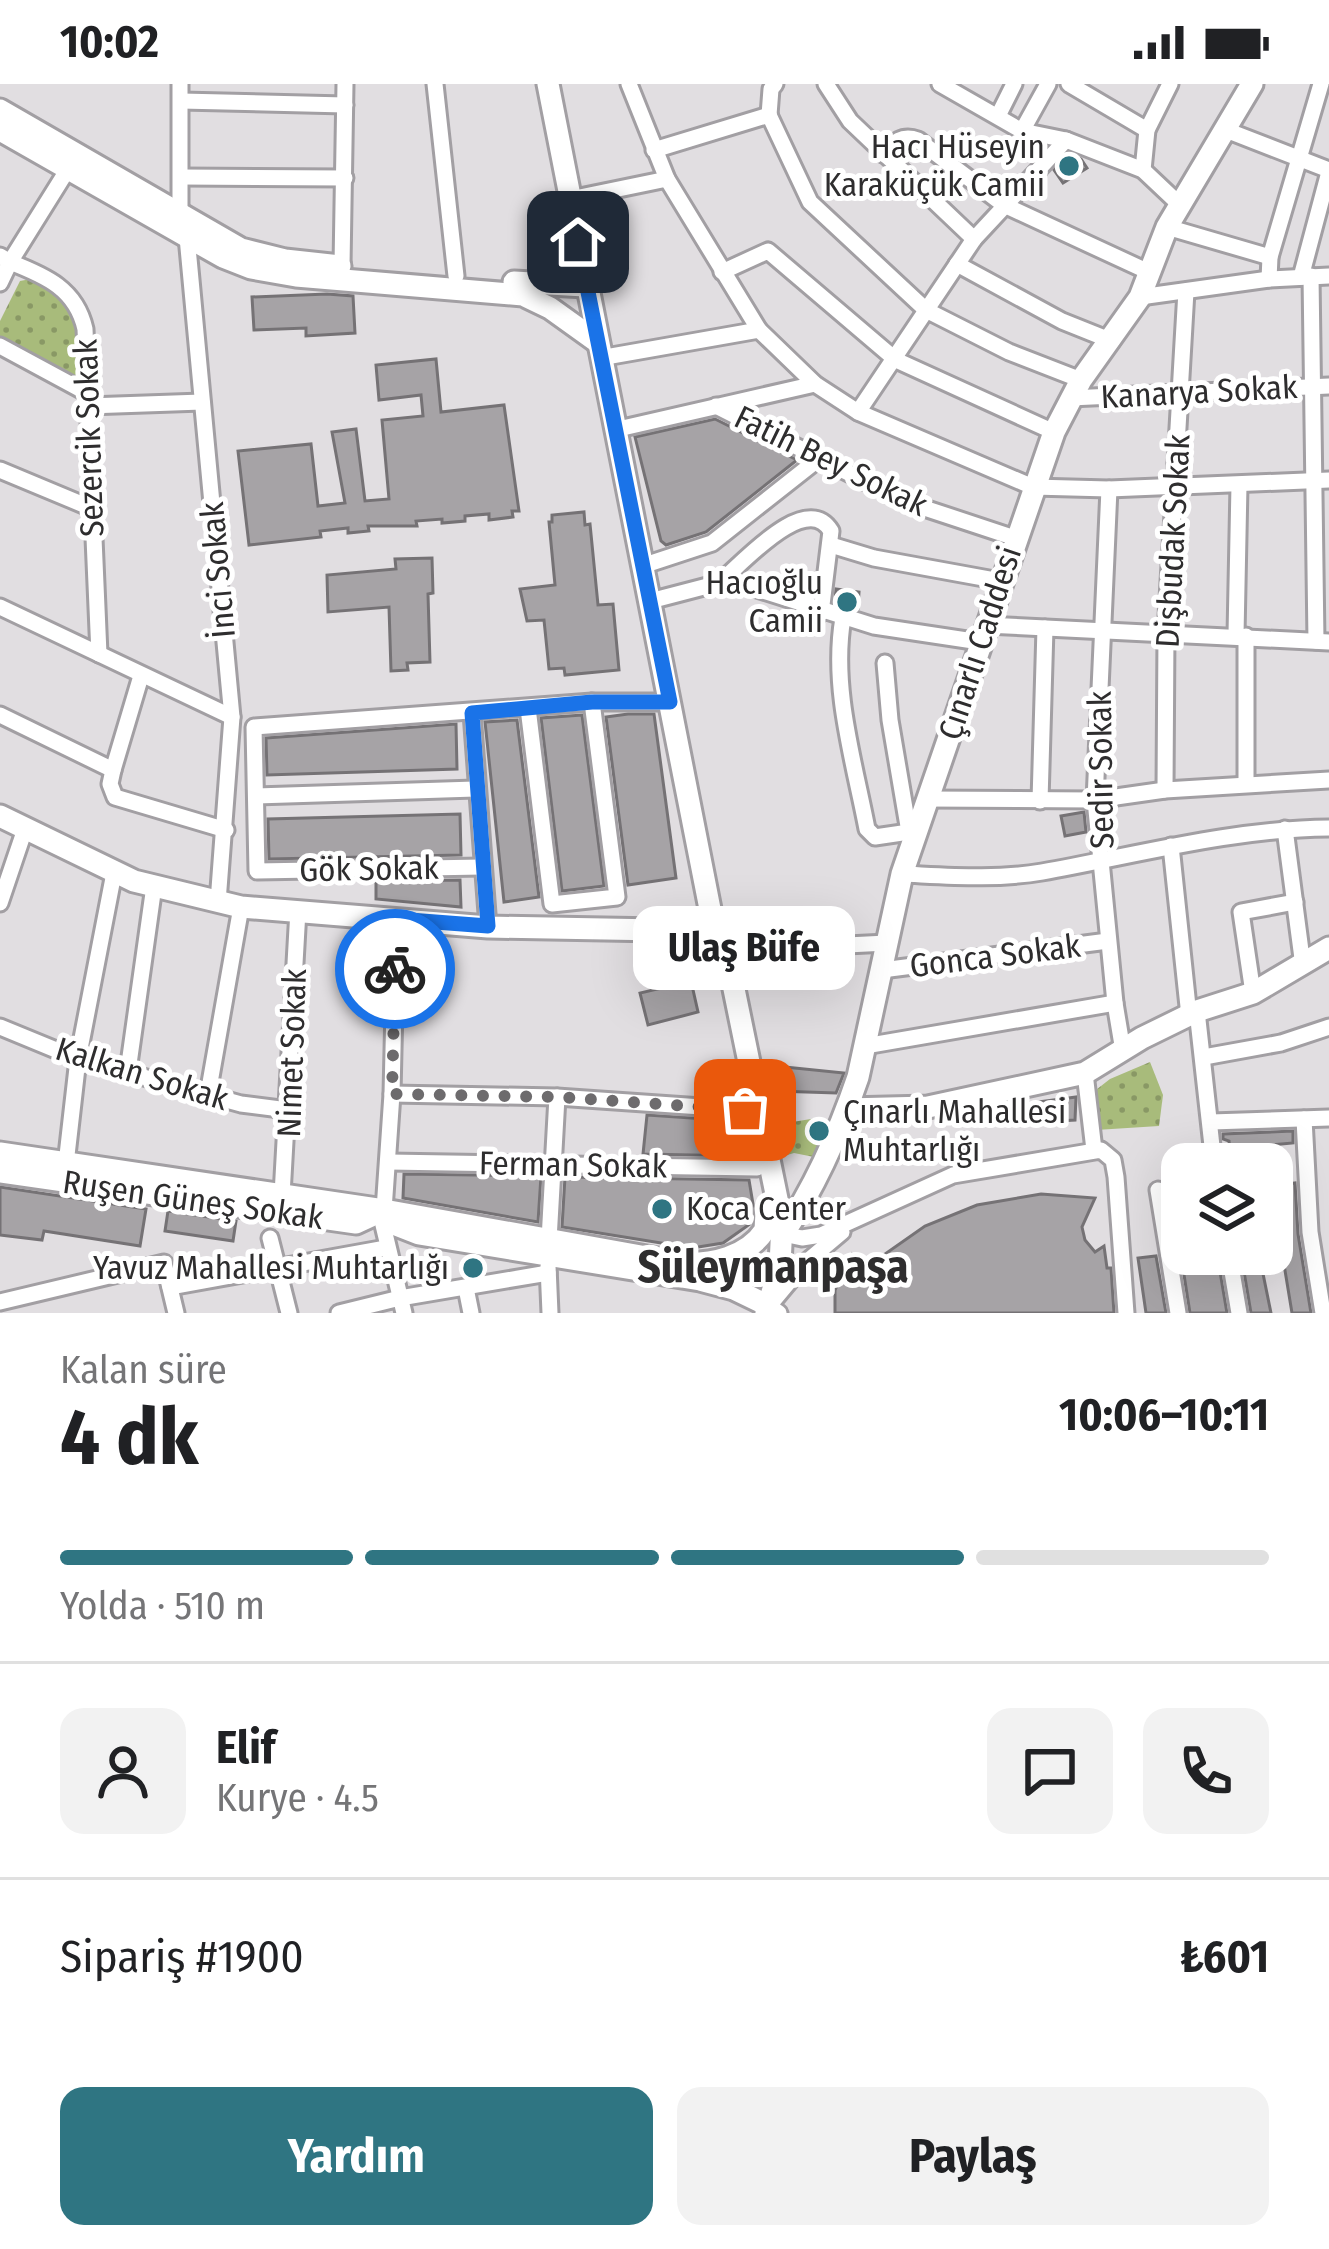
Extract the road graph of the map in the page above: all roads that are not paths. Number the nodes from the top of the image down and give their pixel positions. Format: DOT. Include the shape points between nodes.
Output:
graph roads {
  1 [pos="345,84"];
  2 [pos="435,84"];
  3 [pos="548,84"];
  4 [pos="629,84"];
  5 [pos="775,84"];
  6 [pos="826,84"];
  7 [pos="1013,84"];
  8 [pos="1048,84"];
  9 [pos="1069,84"];
  10 [pos="1171,84"];
  11 [pos="1252,84"];
  12 [pos="1321,84"];
  13 [pos="950,87"];
  14 [pos="181,93"];
  15 [pos="344,105"];
  16 [pos="0,110"];
  17 [pos="769,115"];
  18 [pos="998,116"];
  19 [pos="0,130"];
  20 [pos="1147,130"];
  21 [pos="1226,130"];
  22 [pos="1022,131"];
  23 [pos="1066,140"];
  24 [pos="654,150"];
  25 [pos="883,154"];
  26 [pos="1297,159"];
  27 [pos="68,169"];
  28 [pos="1143,170"];
  29 [pos="1329,171"];
  30 [pos="181,176"];
  31 [pos="345,178"];
  32 [pos="668,179"];
  33 [pos="1326,197"];
  34 [pos="570,199"];
  35 [pos="1179,204"];
  36 [pos="1004,205"];
  37 [pos="184,227"];
  38 [pos="1167,227"];
  39 [pos="974,239"];
  40 [pos="1329,243"];
  41 [pos="1310,244"];
  42 [pos="1270,256"];
  43 [pos="5,259"];
  44 [pos="957,264"];
  45 [pos="722,272"];
  46 [pos="342,273"];
  47 [pos="1151,273"];
  48 [pos="1329,275"];
  49 [pos="1306,277"];
  50 [pos="1269,279"];
  51 [pos="455,283"];
  52 [pos="0,284"];
  53 [pos="585,286"];
  54 [pos="1186,291"];
  55 [pos="1140,297"];
  56 [pos="926,310"];
  57 [pos="759,330"];
  58 [pos="1112,340"];
  59 [pos="0,346"];
  60 [pos="598,350"];
  61 [pos="896,360"];
  62 [pos="815,384"];
  63 [pos="1320,386"];
  64 [pos="1075,389"];
  65 [pos="1181,394"];
  66 [pos="87,399"];
  67 [pos="202,402"];
  68 [pos="716,406"];
  69 [pos="858,412"];
  70 [pos="614,430"];
  71 [pos="1054,431"];
  72 [pos="821,457"];
  73 [pos="0,470"];
  74 [pos="1322,480"];
  75 [pos="1177,485"];
  76 [pos="1239,485"];
  77 [pos="1033,487"];
  78 [pos="1109,488"];
  79 [pos="91,508"];
  80 [pos="1015,538"];
  81 [pos="831,544"];
  82 [pos="642,566"];
  83 [pos="1000,580"];
  84 [pos="719,583"];
  85 [pos="650,601"];
  86 [pos="821,613"];
  87 [pos="3,615"];
  88 [pos="843,619"];
  89 [pos="1045,628"];
  90 [pos="1100,630"];
  91 [pos="983,633"];
  92 [pos="1166,633"];
  93 [pos="1241,636"];
  94 [pos="1323,642"];
  95 [pos="99,654"];
  96 [pos="885,663"];
  97 [pos="141,676"];
  98 [pos="592,702"];
  99 [pos="670,702"];
  100 [pos="528,708"];
  101 [pos="472,713"];
  102 [pos="0,715"];
  103 [pos="232,717"];
  104 [pos="113,770"];
  105 [pos="1329,780"];
  106 [pos="1246,783"];
  107 [pos="475,788"];
  108 [pos="1165,790"];
  109 [pos="256,796"];
  110 [pos="926,799"];
  111 [pos="1095,800"];
  112 [pos="1040,801"];
  113 [pos="0,816"];
  114 [pos="1329,827"];
  115 [pos="25,829"];
  116 [pos="1285,829"];
  117 [pos="226,830"];
  118 [pos="912,834"];
  119 [pos="1171,846"];
  120 [pos="1102,858"];
  121 [pos="482,867"];
  122 [pos="114,873"];
  123 [pos="902,874"];
  124 [pos="154,886"];
  125 [pos="1295,902"];
  126 [pos="0,903"];
  127 [pos="230,904"];
  128 [pos="298,910"];
  129 [pos="396,919"];
  130 [pos="488,926"];
  131 [pos="715,931"];
  132 [pos="1108,941"];
  133 [pos="887,943"];
  134 [pos="1329,948"];
  135 [pos="745,950"];
  136 [pos="1303,966"];
  137 [pos="882,970"];
  138 [pos="1253,993"];
  139 [pos="1114,1003"];
  140 [pos="1193,1014"];
  141 [pos="733,1016"];
  142 [pos="0,1027"];
  143 [pos="1329,1027"];
  144 [pos="865,1046"];
  145 [pos="1124,1051"];
  146 [pos="1204,1057"];
  147 [pos="79,1059"];
  148 [pos="128,1071"];
  149 [pos="1085,1073"];
  150 [pos="208,1094"];
  151 [pos="392,1094"];
  152 [pos="557,1097"];
  153 [pos="847,1109"];
  154 [pos="288,1110"];
  155 [pos="745,1110"];
  156 [pos="1329,1118"];
  157 [pos="1304,1119"];
  158 [pos="1210,1122"];
  159 [pos="1212,1143"];
  160 [pos="1094,1150"];
  161 [pos="0,1153"];
  162 [pos="388,1162"];
  163 [pos="555,1165"];
  164 [pos="757,1168"];
  165 [pos="0,1172"];
  166 [pos="65,1173"];
  167 [pos="1158,1190"];
  168 [pos="282,1195"];
  169 [pos="766,1212"];
  170 [pos="383,1218"];
  171 [pos="859,1220"];
  172 [pos="783,1234"];
  173 [pos="270,1238"];
  174 [pos="386,1249"];
  175 [pos="548,1257"];
  176 [pos="278,1270"];
  177 [pos="1233,1275"];
  178 [pos="170,1287"];
  179 [pos="466,1288"];
  180 [pos="734,1289"];
  181 [pos="0,1302"];
  182 [pos="402,1306"];
  183 [pos="771,1311"];
  184 [pos="176,1313"];
  185 [pos="289,1313"];
  186 [pos="339,1313"];
  187 [pos="471,1313"];
  188 [pos="550,1313"];
  189 [pos="746,1313"];
  190 [pos="1126,1313"];
  191 [pos="1178,1313"];
  192 [pos="1239,1313"];
  193 [pos="1323,1313"];
  1 -- 15 [label="street"];
  2 -- 51 [label="street"];
  3 -- 34 [label="street"];
  4 -- 24 [label="street"];
  5 -- 17 [label="street"];
  6 -- 25 [label="street"];
  7 -- 18 [label="street"];
  8 -- 22 [label="street"];
  9 -- 20 [label="street"];
  10 -- 20 [label="street"];
  11 -- 21 [label="street, Çınarlı Caddesi"];
  12 -- 26 [label="street"];
  13 -- 18 [label="street"];
  14 -- 15 [label="street"];
  14 -- 30 [label="street, İnci Sokak"];
  15 -- 31 [label="street"];
  16 -- 37 [label="street"];
  17 -- 24 [label="street"];
  17 -- 56 [label="street" via="810,202"];
  18 -- 22 [label="street"];
  19 -- 27 [label="street"];
  20 -- 28 [label="street"];
  21 -- 26 [label="street"];
  21 -- 35 [label="street, Çınarlı Caddesi"];
  22 -- 23 [label="street"];
  23 -- 28 [label="street"];
  23 -- 36 [label="street"];
  24 -- 32 [label="street"];
  25 -- 36 [label="street" via="894,141 918,140"];
  25 -- 39 [label="street"];
  26 -- 29 [label="street"];
  26 -- 42 [label="street"];
  27 -- 37 [label="street"];
  27 -- 43 [label="street"];
  28 -- 35 [label="street"];
  29 -- 33 [label="street"];
  30 -- 31 [label="street"];
  30 -- 37 [label="street, İnci Sokak"];
  31 -- 46 [label="street"];
  32 -- 34 [label="street"];
  32 -- 45 [label="street"];
  33 -- 41 [label="street"];
  34 -- 53 [label="street"];
  35 -- 38 [label="street, Çınarlı Caddesi"];
  36 -- 39 [label="street"];
  36 -- 47 [label="street"];
  37 -- 46 [label="street" via="254,254"];
  37 -- 67 [label="street, İnci Sokak"];
  38 -- 42 [label="street"];
  38 -- 47 [label="street, Çınarlı Caddesi"];
  39 -- 44 [label="street"];
  40 -- 41 [label="street"];
  41 -- 49 [label="street"];
  42 -- 50 [label="street"];
  43 -- 52 [label="street"];
  43 -- 66 [label="street, Sezercik Sokak" via="37,272 80,307"];
  44 -- 56 [label="street"];
  44 -- 58 [label="street"];
  45 -- 57 [label="street"];
  45 -- 61 [label="street" via="768,251"];
  46 -- 51 [label="street"];
  47 -- 55 [label="street, Çınarlı Caddesi"];
  48 -- 49 [label="street"];
  49 -- 50 [label="street"];
  49 -- 63 [label="street"];
  50 -- 54 [label="street"];
  51 -- 53 [label="street"];
  51 -- 60 [label="street" via="533,298"];
  53 -- 60 [label="street"];
  54 -- 55 [label="street"];
  54 -- 65 [label="street, Dişbudak Sokak"];
  55 -- 58 [label="street, Çınarlı Caddesi"];
  56 -- 61 [label="street"];
  56 -- 64 [label="street"];
  57 -- 60 [label="street"];
  57 -- 62 [label="street"];
  58 -- 64 [label="street, Çınarlı Caddesi"];
  59 -- 66 [label="street"];
  60 -- 70 [label="street"];
  61 -- 69 [label="street"];
  61 -- 71 [label="street"];
  62 -- 68 [label="street"];
  62 -- 69 [label="street"];
  63 -- 65 [label="street, Kanarya Sokak"];
  63 -- 74 [label="street"];
  64 -- 65 [label="street, Kanarya Sokak"];
  64 -- 71 [label="street, Çınarlı Caddesi"];
  65 -- 75 [label="street, Dişbudak Sokak"];
  66 -- 67 [label="street"];
  66 -- 79 [label="street, Sezercik Sokak"];
  67 -- 103 [label="street, İnci Sokak"];
  68 -- 70 [label="street"];
  68 -- 72 [label="street, Fatih Bey Sokak"];
  69 -- 77 [label="street"];
  70 -- 82 [label="street"];
  71 -- 77 [label="street, Çınarlı Caddesi"];
  72 -- 80 [label="street, Fatih Bey Sokak" via="906,502"];
  72 -- 82 [label="street" via="712,543"];
  73 -- 79 [label="street"];
  74 -- 76 [label="street"];
  74 -- 94 [label="street"];
  75 -- 76 [label="street"];
  75 -- 78 [label="street"];
  75 -- 92 [label="street, Dişbudak Sokak"];
  76 -- 93 [label="street"];
  77 -- 78 [label="street"];
  77 -- 80 [label="street, Çınarlı Caddesi"];
  78 -- 90 [label="street, Sedir Sokak"];
  79 -- 95 [label="street, Sezercik Sokak"];
  80 -- 83 [label="street, Çınarlı Caddesi"];
  81 -- 83 [label="street"];
  81 -- 84 [label="street" via="826,523 798,518"];
  81 -- 86 [label="street"];
  82 -- 85 [label="street"];
  83 -- 91 [label="street, Çınarlı Caddesi"];
  84 -- 85 [label="street"];
  84 -- 86 [label="street"];
  85 -- 99 [label="street"];
  86 -- 88 [label="street"];
  87 -- 95 [label="street"];
  88 -- 91 [label="street"];
  88 -- 118 [label="street" via="841,687 866,829 875,837"];
  89 -- 90 [label="street"];
  89 -- 91 [label="street"];
  89 -- 112 [label="street"];
  90 -- 92 [label="street"];
  90 -- 111 [label="street, Sedir Sokak"];
  91 -- 110 [label="street, Çınarlı Caddesi"];
  92 -- 93 [label="street"];
  92 -- 108 [label="street, Dişbudak Sokak"];
  93 -- 94 [label="street"];
  93 -- 106 [label="street"];
  95 -- 97 [label="street"];
  96 -- 118 [label="street"];
  97 -- 103 [label="street"];
  97 -- 104 [label="street"];
  98 -- 99 [label="street"];
  98 -- 100 [label="street"];
  98 -- 100 [label="street" via="616,897 552,904"];
  99 -- 131 [label="street"];
  100 -- 101 [label="street"];
  101 -- 107 [label="street"];
  101 -- 109 [label="street, Gök Sokak" via="254,727"];
  102 -- 104 [label="street"];
  103 -- 117 [label="street, İnci Sokak"];
  104 -- 117 [label="street" via="115,796"];
  105 -- 106 [label="street"];
  106 -- 108 [label="street"];
  107 -- 109 [label="street"];
  107 -- 121 [label="street"];
  108 -- 111 [label="street"];
  109 -- 121 [label="street, Gök Sokak" via="256,871"];
  110 -- 112 [label="street"];
  110 -- 118 [label="street, Çınarlı Caddesi"];
  111 -- 112 [label="street"];
  111 -- 120 [label="street, Sedir Sokak"];
  113 -- 115 [label="street"];
  114 -- 116 [label="street"];
  115 -- 122 [label="street"];
  115 -- 126 [label="street"];
  116 -- 119 [label="street"];
  116 -- 125 [label="street"];
  117 -- 127 [label="street, İnci Sokak"];
  118 -- 123 [label="street, Çınarlı Caddesi"];
  119 -- 120 [label="street"];
  119 -- 140 [label="street"];
  120 -- 123 [label="street" via="1038,873"];
  120 -- 132 [label="street, Sedir Sokak"];
  121 -- 130 [label="street"];
  122 -- 124 [label="street"];
  122 -- 147 [label="street"];
  123 -- 133 [label="street, Çınarlı Caddesi"];
  124 -- 127 [label="street"];
  124 -- 148 [label="street"];
  125 -- 136 [label="street"];
  125 -- 138 [label="street" via="1241,911"];
  127 -- 128 [label="street"];
  127 -- 150 [label="street, İnci Sokak"];
  128 -- 129 [label="street"];
  128 -- 154 [label="street, Nimet Sokak"];
  129 -- 130 [label="street"];
  129 -- 151 [label="street"];
  130 -- 131 [label="street"];
  131 -- 141 [label="street" via="710,944"];
  132 -- 137 [label="street, Gonca Sokak"];
  132 -- 139 [label="street, Sedir Sokak"];
  133 -- 135 [label="street"];
  133 -- 137 [label="street, Çınarlı Caddesi"];
  134 -- 136 [label="street"];
  136 -- 138 [label="street"];
  137 -- 144 [label="street, Çınarlı Caddesi"];
  138 -- 140 [label="street"];
  139 -- 144 [label="street"];
  139 -- 145 [label="street, Sedir Sokak"];
  140 -- 145 [label="street"];
  140 -- 146 [label="street"];
  141 -- 155 [label="street"];
  141 -- 172 [label="street"];
  142 -- 147 [label="street, Kalkan Sokak"];
  143 -- 146 [label="street"];
  144 -- 153 [label="street, Çınarlı Caddesi"];
  145 -- 149 [label="street"];
  146 -- 158 [label="street"];
  147 -- 148 [label="street, Kalkan Sokak"];
  147 -- 166 [label="street"];
  148 -- 150 [label="street, Kalkan Sokak"];
  149 -- 153 [label="street" via="928,1107"];
  149 -- 160 [label="street"];
  150 -- 154 [label="street, Kalkan Sokak"];
  151 -- 152 [label="street"];
  151 -- 162 [label="street"];
  152 -- 155 [label="street"];
  152 -- 163 [label="street"];
  153 -- 172 [label="street, Çınarlı Caddesi"];
  154 -- 168 [label="street, Nimet Sokak"];
  155 -- 164 [label="street"];
  156 -- 157 [label="street"];
  157 -- 158 [label="street"];
  157 -- 193 [label="street"];
  158 -- 159 [label="street"];
  160 -- 171 [label="street" via="953,1175"];
  160 -- 190 [label="street" via="1113,1160"];
  161 -- 166 [label="street, Ruşen Güneş Sokak"];
  162 -- 163 [label="street, Ferman Sokak"];
  162 -- 170 [label="street"];
  163 -- 164 [label="street, Ferman Sokak"];
  163 -- 175 [label="street"];
  164 -- 169 [label="street"];
  165 -- 166 [label="street, Ruşen Güneş Sokak"];
  166 -- 168 [label="street, Ruşen Güneş Sokak"];
  166 -- 170 [label="street, Ruşen Güneş Sokak" via="356,1223"];
  167 -- 191 [label="street"];
  168 -- 170 [label="street, Ruşen Güneş Sokak"];
  169 -- 172 [label="street"];
  169 -- 175 [label="street, Ruşen Güneş Sokak" via="756,1243 698,1264"];
  170 -- 174 [label="street"];
  170 -- 175 [label="street, Ruşen Güneş Sokak"];
  171 -- 172 [label="street" via="802,1238"];
  171 -- 183 [label="street" via="804,1264"];
  172 -- 183 [label="street"];
  173 -- 176 [label="street"];
  174 -- 176 [label="street"];
  174 -- 182 [label="street"];
  175 -- 179 [label="street"];
  175 -- 180 [label="street, Ruşen Güneş Sokak"];
  175 -- 188 [label="street"];
  176 -- 178 [label="street"];
  176 -- 185 [label="street"];
  177 -- 192 [label="street"];
  178 -- 181 [label="street" via="164,1263"];
  178 -- 184 [label="street"];
  179 -- 182 [label="street"];
  179 -- 187 [label="street"];
  180 -- 183 [label="street, Ruşen Güneş Sokak"];
  180 -- 189 [label="street"];
  182 -- 186 [label="street"];
}
